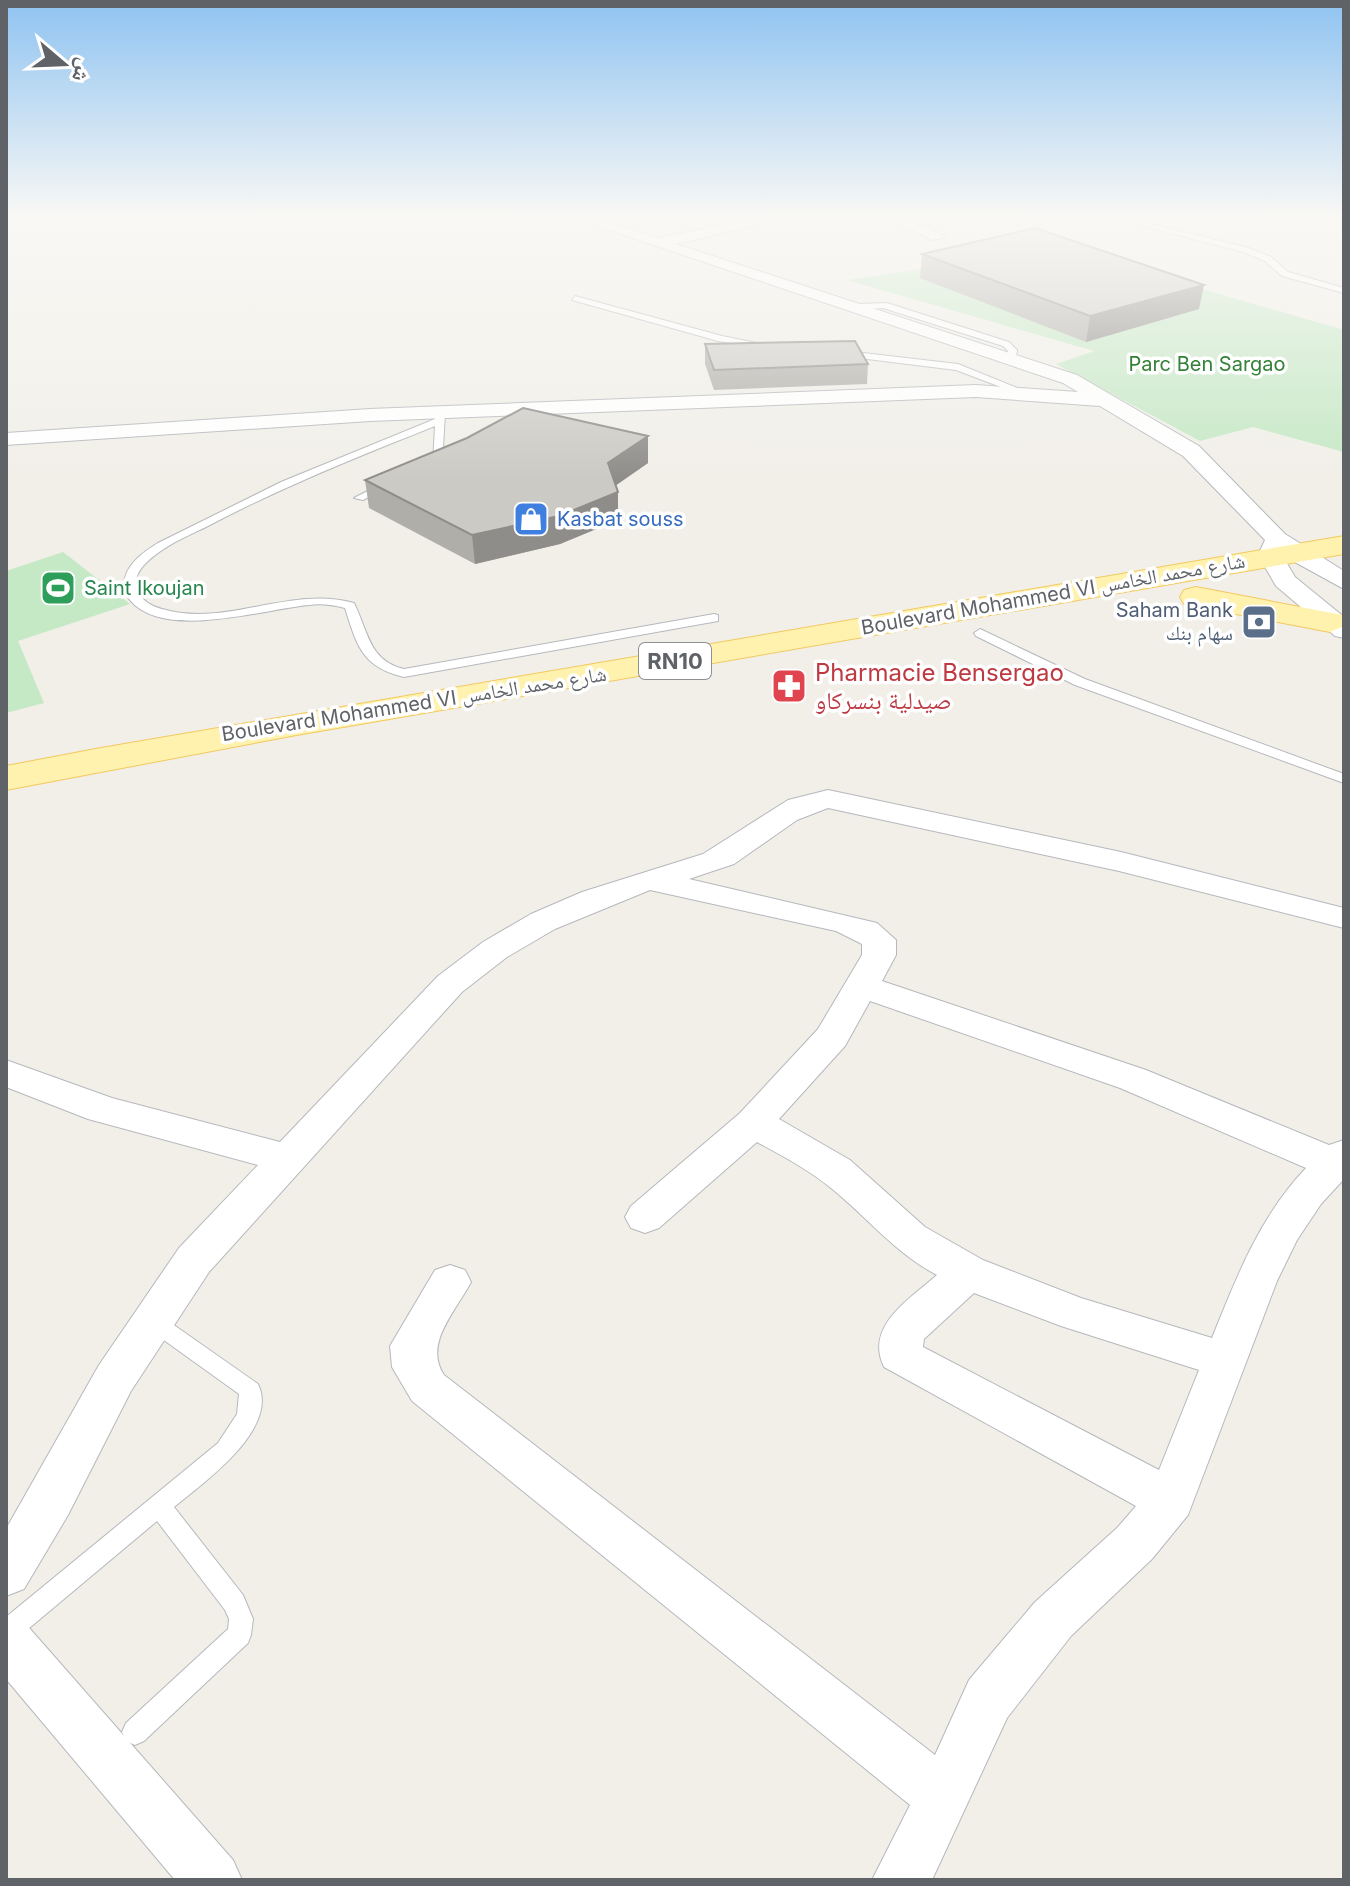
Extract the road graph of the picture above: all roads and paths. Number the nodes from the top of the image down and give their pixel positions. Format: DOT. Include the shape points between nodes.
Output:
graph roads {
  1 [pos="593,303"];
  2 [pos="845,303"];
  3 [pos="769,346"];
  4 [pos="832,353"];
  5 [pos="1022,392"];
  6 [pos="1108,400"];
  7 [pos="440,417"];
  8 [pos="6,439"];
  9 [pos="451,458"];
  10 [pos="438,463"];
  11 [pos="425,469"];
  12 [pos="398,481"];
  13 [pos="359,498"];
  14 [pos="1283,557"];
  15 [pos="1342,568"];
  16 [pos="1196,597"];
  17 [pos="714,618"];
  18 [pos="1337,626"];
  19 [pos="980,633"];
  20 [pos="6,778"];
  21 [pos="1344,779"];
  22 [pos="6,803"];
  23 [pos="649,880"];
  24 [pos="1344,918"];
  25 [pos="864,987"];
  26 [pos="6,1073"];
  27 [pos="754,1123"];
  28 [pos="285,1158"];
  29 [pos="1338,1159"];
  30 [pos="645,1217"];
  31 [pos="969,1272"];
  32 [pos="450,1282"];
  33 [pos="152,1321"];
  34 [pos="1224,1360"];
  35 [pos="1171,1500"];
  36 [pos="159,1505"];
  37 [pos="6,1573"];
  38 [pos="6,1632"];
  39 [pos="6,1640"];
  40 [pos="135,1732"];
  41 [pos="944,1797"];
  42 [pos="213,1880"];
  43 [pos="901,1880"];
  1 -- 3 [label="lane" via="721,339"];
  2 -- 6 [label="street" via="1070,379"];
  4 -- 5 [label="lane" via="966,369"];
  5 -- 6 [label="street"];
  5 -- 7 [label="street"];
  6 -- 14 [label="street" via="1191,451"];
  7 -- 8 [label="street"];
  7 -- 10 [label="lane"];
  7 -- 17 [label="lane" via="269,490 174,539 135,567 129,582 132,594 143,607 193,620 315,600 344,603 350,606 369,659 387,671 404,673"];
  9 -- 10 [label="lane"];
  10 -- 11 [label="lane"];
  12 -- 13 [label="lane"];
  14 -- 15 [label="main road, Boulevard Mohammed VI شارع محمد الخامس / RN10"];
  14 -- 16 [label="main road, Boulevard Mohammed VI شارع محمد الخامس / RN10"];
  14 -- 18 [label="street"];
  14 -- 20 [label="main road, Boulevard Mohammed VI شارع محمد الخامس / RN10" via="159,746"];
  16 -- 18 [label="main road"];
  16 -- 19 [label="main road, Boulevard Mohammed VI شارع محمد الخامس / RN10"];
  19 -- 21 [label="lane" via="1080,682"];
  19 -- 22 [label="main road, Boulevard Mohammed VI شارع محمد الخامس / RN10" via="172,766"];
  23 -- 24 [label="street" via="724,857 793,810 828,799 1121,862"];
  23 -- 25 [label="street" via="865,930 879,940 879,955"];
  23 -- 28 [label="street" via="564,910 485,952"];
  25 -- 27 [label="street" via="832,1037"];
  25 -- 29 [label="street" via="1133,1079"];
  26 -- 28 [label="street" via="102,1109"];
  27 -- 30 [label="street"];
  27 -- 31 [label="street" via="819,1156 894,1226"];
  28 -- 33 [label="street" via="194,1260"];
  29 -- 34 [label="street" via="1280,1232"];
  31 -- 34 [label="street"];
  31 -- 35 [label="street" via="903,1331 900,1354"];
  32 -- 41 [label="street" via="412,1346 414,1367 428,1388"];
  33 -- 36 [label="lane" via="250,1390 252,1406 226,1450"];
  33 -- 37 [label="street"];
  34 -- 35 [label="street"];
  35 -- 41 [label="street" via="1135,1543 1053,1619 988,1699"];
  36 -- 38 [label="lane"];
  36 -- 40 [label="lane" via="235,1603 241,1619 239,1635"];
  39 -- 42 [label="street"];
  41 -- 43 [label="street"];
}
